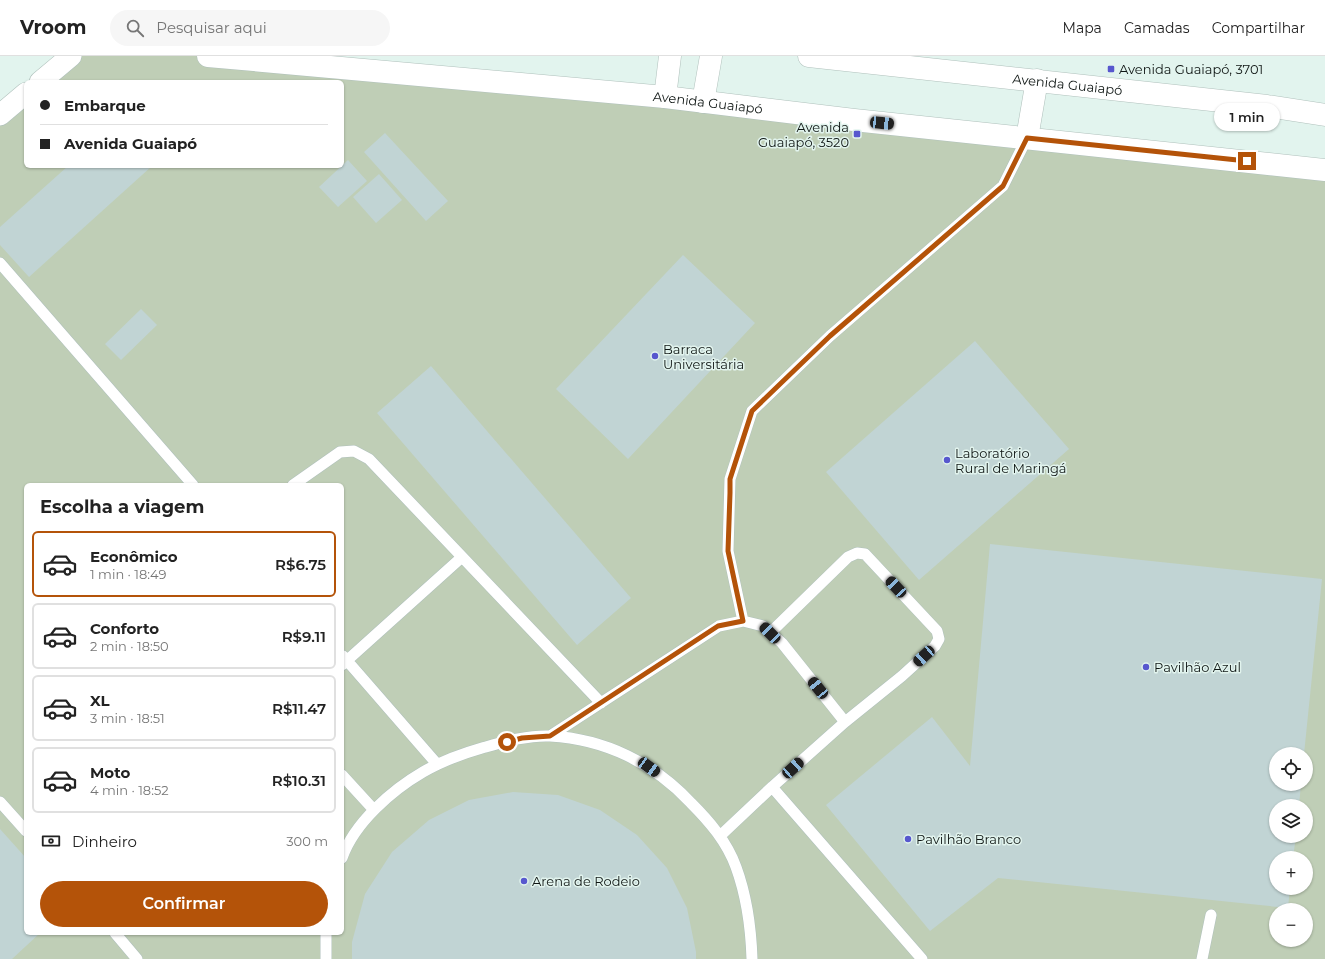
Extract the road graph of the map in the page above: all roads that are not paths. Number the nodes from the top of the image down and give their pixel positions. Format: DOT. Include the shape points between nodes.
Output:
graph roads {
  1 [pos="71,56"];
  2 [pos="219,56"];
  3 [pos="670,56"];
  4 [pos="711,56"];
  5 [pos="809,56"];
  6 [pos="42,80"];
  7 [pos="1037,80"];
  8 [pos="24,95"];
  9 [pos="665,97"];
  10 [pos="703,102"];
  11 [pos="0,115"];
  12 [pos="1325,115"];
  13 [pos="1027,138"];
  14 [pos="1325,170"];
  15 [pos="0,264"];
  16 [pos="190,483"];
  17 [pos="296,483"];
  18 [pos="462,557"];
  19 [pos="743,621"];
  20 [pos="770,633"];
  21 [pos="344,660"];
  22 [pos="601,703"];
  23 [pos="846,722"];
  24 [pos="550,736"];
  25 [pos="437,764"];
  26 [pos="344,777"];
  27 [pos="772,787"];
  28 [pos="0,802"];
  29 [pos="374,810"];
  30 [pos="24,829"];
  31 [pos="720,836"];
  32 [pos="344,851"];
  33 [pos="1211,915"];
  34 [pos="117,935"];
  35 [pos="326,935"];
  36 [pos="138,959"];
  37 [pos="326,959"];
  38 [pos="752,959"];
  39 [pos="922,959"];
  40 [pos="1202,959"];
  1 -- 6 [label="street"];
  2 -- 9 [label="main road, Avenida Guaiapó"];
  3 -- 9 [label="main road"];
  4 -- 10 [label="main road"];
  5 -- 7 [label="main road, Avenida Guaiapó"];
  7 -- 12 [label="main road, Avenida Guaiapó"];
  7 -- 13 [label="main road"];
  8 -- 11 [label="street"];
  9 -- 10 [label="main road, Avenida Guaiapó"];
  10 -- 13 [label="main road, Avenida Guaiapó"];
  13 -- 14 [label="main road, Avenida Guaiapó"];
  13 -- 19 [label="lane" via="1003,186 830,336 752,411 730,479 728,551"];
  15 -- 16 [label="lane"];
  17 -- 18 [label="lane" via="340,452 354,451 369,458"];
  18 -- 21 [label="lane"];
  18 -- 22 [label="lane"];
  19 -- 20 [label="lane" via="763,626"];
  19 -- 22 [label="lane" via="718,626"];
  20 -- 23 [label="lane" via="782,643"];
  20 -- 23 [label="lane" via="848,557 857,553 865,554 937,631 939,639 935,646"];
  21 -- 25 [label="lane"];
  22 -- 24 [label="lane"];
  23 -- 27 [label="lane"];
  24 -- 25 [label="lane" via="522,738 493,745"];
  24 -- 31 [label="lane" via="613,748 649,767 674,784"];
  25 -- 29 [label="lane" via="410,779"];
  26 -- 29 [label="lane"];
  27 -- 31 [label="lane"];
  27 -- 39 [label="lane"];
  28 -- 30 [label="lane"];
  29 -- 32 [label="lane"];
  31 -- 38 [label="lane" via="736,866 743,892 751,926"];
  33 -- 40 [label="lane"];
  34 -- 36 [label="lane"];
  35 -- 37 [label="lane"];
}
